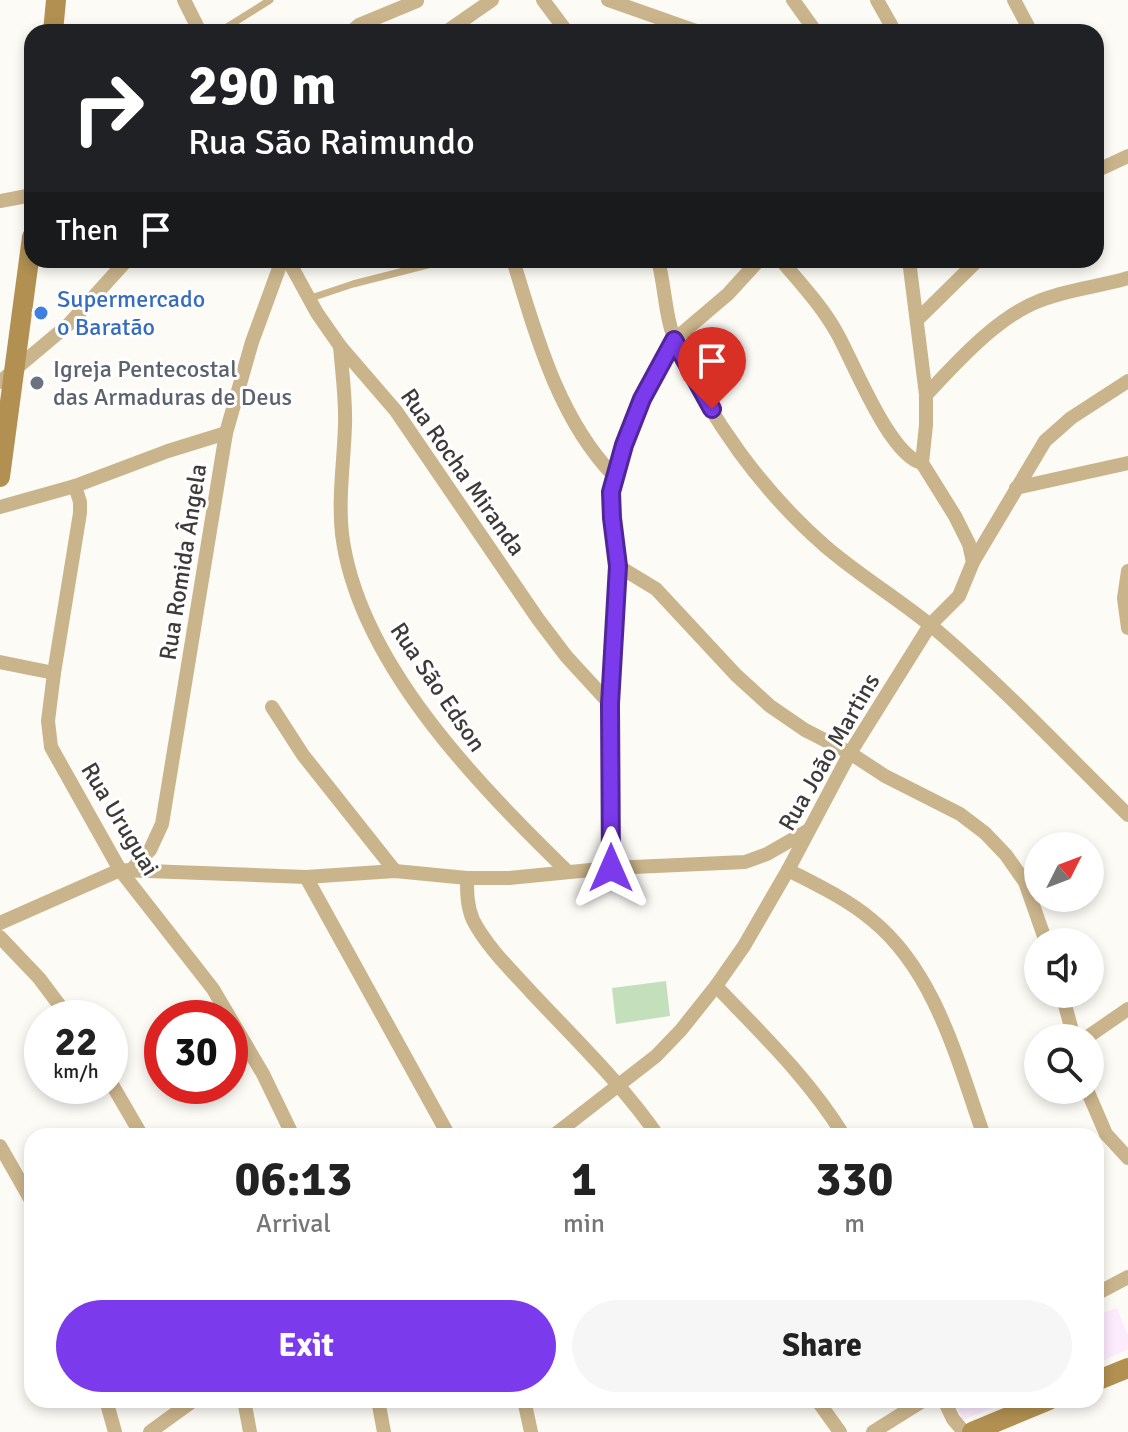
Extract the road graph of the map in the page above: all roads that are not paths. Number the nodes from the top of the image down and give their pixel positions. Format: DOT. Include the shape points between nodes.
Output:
graph roads {
  1 [pos="56,0"];
  2 [pos="184,0"];
  3 [pos="270,0"];
  4 [pos="492,0"];
  5 [pos="543,0"];
  6 [pos="608,0"];
  7 [pos="793,0"];
  8 [pos="877,0"];
  9 [pos="1014,0"];
  10 [pos="417,1"];
  11 [pos="54,24"];
  12 [pos="196,24"];
  13 [pos="232,24"];
  14 [pos="361,24"];
  15 [pos="459,24"];
  16 [pos="561,24"];
  17 [pos="676,24"];
  18 [pos="810,24"];
  19 [pos="890,24"];
  20 [pos="1027,24"];
  21 [pos="1128,156"];
  22 [pos="1104,164"];
  23 [pos="24,196"];
  24 [pos="0,201"];
  25 [pos="27,268"];
  26 [pos="120,268"];
  27 [pos="279,268"];
  28 [pos="292,268"];
  29 [pos="416,268"];
  30 [pos="516,268"];
  31 [pos="660,268"];
  32 [pos="752,268"];
  33 [pos="788,268"];
  34 [pos="910,268"];
  35 [pos="970,268"];
  36 [pos="1128,278"];
  37 [pos="308,299"];
  38 [pos="917,320"];
  39 [pos="674,340"];
  40 [pos="340,346"];
  41 [pos="7,378"];
  42 [pos="1128,381"];
  43 [pos="926,395"];
  44 [pos="226,433"];
  45 [pos="922,463"];
  46 [pos="1128,463"];
  47 [pos="614,476"];
  48 [pos="0,477"];
  49 [pos="75,486"];
  50 [pos="1016,488"];
  51 [pos="0,507"];
  52 [pos="973,562"];
  53 [pos="618,566"];
  54 [pos="1128,571"];
  55 [pos="930,625"];
  56 [pos="1128,628"];
  57 [pos="0,662"];
  58 [pos="54,673"];
  59 [pos="610,704"];
  60 [pos="272,707"];
  61 [pos="850,753"];
  62 [pos="1128,815"];
  63 [pos="807,831"];
  64 [pos="611,868"];
  65 [pos="126,869"];
  66 [pos="788,870"];
  67 [pos="395,871"];
  68 [pos="568,872"];
  69 [pos="306,877"];
  70 [pos="467,878"];
  71 [pos="0,923"];
  72 [pos="1041,928"];
  73 [pos="0,937"];
  74 [pos="716,986"];
  75 [pos="56,1000"];
  76 [pos="1128,1009"];
  77 [pos="1104,1026"];
  78 [pos="619,1086"];
  79 [pos="123,1104"];
  80 [pos="1093,1104"];
  81 [pos="137,1128"];
  82 [pos="289,1128"];
  83 [pos="445,1128"];
  84 [pos="564,1128"];
  85 [pos="652,1128"];
  86 [pos="839,1128"];
  87 [pos="981,1128"];
  88 [pos="1103,1128"];
  89 [pos="1104,1129"];
  90 [pos="0,1146"];
  91 [pos="1128,1158"];
  92 [pos="24,1188"];
  93 [pos="1128,1277"];
  94 [pos="1104,1290"];
  95 [pos="1128,1368"];
  96 [pos="1104,1378"];
  97 [pos="108,1408"];
  98 [pos="183,1408"];
  99 [pos="246,1408"];
  100 [pos="380,1408"];
  101 [pos="526,1408"];
  102 [pos="823,1408"];
  103 [pos="911,1408"];
  104 [pos="948,1408"];
  105 [pos="1030,1408"];
  106 [pos="115,1432"];
  107 [pos="150,1432"];
  108 [pos="250,1432"];
  109 [pos="384,1432"];
  110 [pos="531,1432"];
  111 [pos="840,1432"];
  112 [pos="873,1432"];
  113 [pos="964,1432"];
  114 [pos="972,1432"];
  1 -- 11 [label="main road"];
  2 -- 12 [label="street"];
  3 -- 13 [label="lane"];
  4 -- 15 [label="street"];
  5 -- 16 [label="street"];
  6 -- 17 [label="street"];
  7 -- 18 [label="street"];
  8 -- 19 [label="street"];
  9 -- 20 [label="street"];
  10 -- 14 [label="street"];
  21 -- 22 [label="street"];
  23 -- 24 [label="street"];
  25 -- 41 [label="main road"];
  26 -- 41 [label="street" via="69,324"];
  27 -- 44 [label="street, Rua Romida Ângela"];
  28 -- 37 [label="street, Rua Rocha Miranda"];
  29 -- 37 [label="lane"];
  30 -- 47 [label="street" via="553,379 576,427"];
  31 -- 39 [label="street"];
  32 -- 39 [label="street"];
  33 -- 45 [label="street" via="838,334 899,447"];
  34 -- 38 [label="street"];
  35 -- 38 [label="street"];
  36 -- 43 [label="street" via="1026,307 971,348"];
  37 -- 40 [label="street, Rua Rocha Miranda"];
  38 -- 43 [label="street"];
  39 -- 47 [label="street" via="642,399"];
  39 -- 55 [label="street" via="732,442 781,502 825,546"];
  40 -- 59 [label="street, Rua Rocha Miranda" via="396,411 538,619"];
  40 -- 68 [label="street, Rua São Edson" via="345,422 342,536 368,620 395,669 466,769"];
  41 -- 48 [label="main road"];
  42 -- 50 [label="street, Rua João Martins" via="1045,441"];
  43 -- 45 [label="street"];
  44 -- 49 [label="street"];
  44 -- 65 [label="street, Rua Romida Ângela" via="162,824 150,850"];
  45 -- 52 [label="street" via="955,516"];
  46 -- 50 [label="street"];
  47 -- 53 [label="street"];
  49 -- 51 [label="street"];
  49 -- 58 [label="street, Rua Uruguai" via="80,513"];
  50 -- 52 [label="street, Rua João Martins"];
  52 -- 55 [label="street, Rua João Martins" via="959,596"];
  53 -- 59 [label="street"];
  53 -- 61 [label="street" via="656,589 770,706"];
  54 -- 56 [label="street"];
  55 -- 61 [label="street, Rua João Martins"];
  55 -- 62 [label="street"];
  57 -- 58 [label="street"];
  58 -- 65 [label="street, Rua Uruguai" via="48,721 51,747"];
  59 -- 64 [label="street"];
  60 -- 67 [label="street"];
  61 -- 63 [label="street, Rua João Martins"];
  61 -- 72 [label="street" via="985,833 1025,882"];
  63 -- 64 [label="street" via="745,862"];
  63 -- 66 [label="street, Rua João Martins"];
  64 -- 68 [label="street"];
  65 -- 69 [label="street"];
  65 -- 71 [label="street"];
  65 -- 82 [label="street, Rua Uruguai" via="213,989"];
  66 -- 74 [label="street, Rua João Martins"];
  66 -- 87 [label="street" via="865,914 906,957 946,1032"];
  67 -- 69 [label="street"];
  67 -- 70 [label="street"];
  68 -- 70 [label="street"];
  69 -- 83 [label="street"];
  70 -- 78 [label="street" via="470,912 481,934"];
  73 -- 75 [label="street"];
  74 -- 78 [label="street, Rua João Martins" via="664,1048"];
  74 -- 86 [label="street" via="798,1070"];
  76 -- 77 [label="street"];
  78 -- 84 [label="street, Rua João Martins"];
  78 -- 85 [label="street"];
  79 -- 81 [label="street"];
  80 -- 88 [label="street"];
  89 -- 91 [label="street"];
  90 -- 92 [label="street"];
  93 -- 94 [label="street"];
  95 -- 96 [label="main road"];
  97 -- 106 [label="street"];
  98 -- 107 [label="street"];
  99 -- 108 [label="street"];
  100 -- 109 [label="street"];
  101 -- 110 [label="street"];
  102 -- 111 [label="street"];
  103 -- 112 [label="street"];
  104 -- 113 [label="street"];
  105 -- 114 [label="main road"];
}
